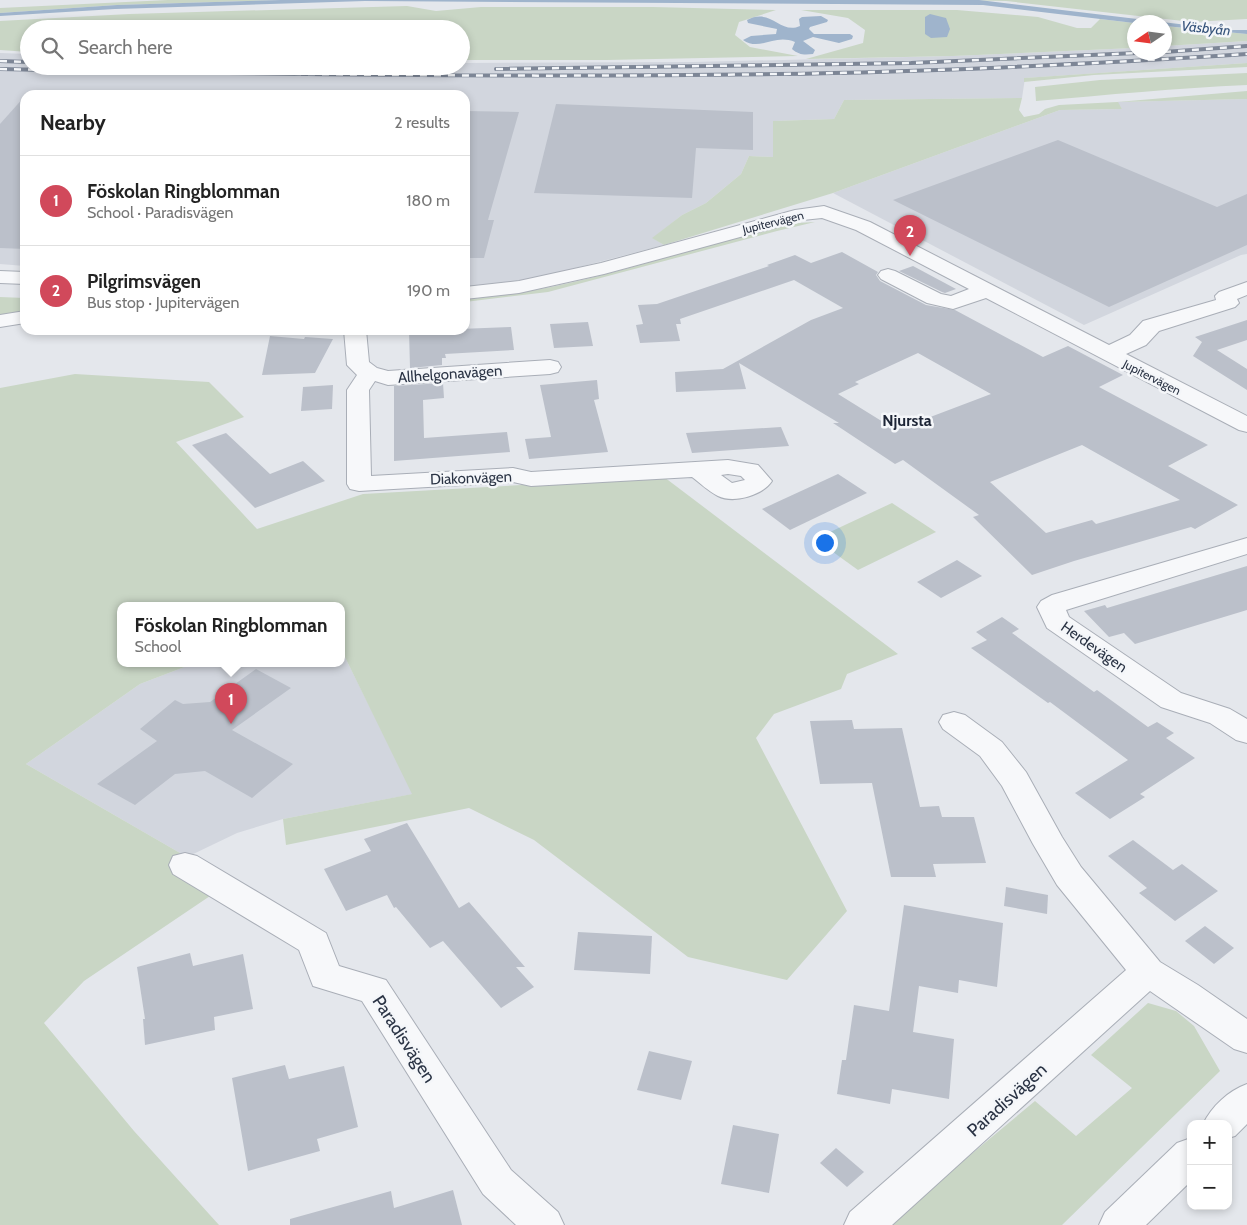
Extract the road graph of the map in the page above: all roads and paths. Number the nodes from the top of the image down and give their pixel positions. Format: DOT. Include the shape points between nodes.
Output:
graph roads {
  1 [pos="888,275"];
  2 [pos="0,277"];
  3 [pos="20,278"];
  4 [pos="1247,288"];
  5 [pos="988,290"];
  6 [pos="470,292"];
  7 [pos="20,318"];
  8 [pos="0,321"];
  9 [pos="355,335"];
  10 [pos="1108,354"];
  11 [pos="550,367"];
  12 [pos="369,373"];
  13 [pos="1247,425"];
  14 [pos="697,469"];
  15 [pos="1247,546"];
  16 [pos="954,722"];
  17 [pos="1247,733"];
  18 [pos="185,865"];
  19 [pos="1148,972"];
  20 [pos="1247,1038"];
  21 [pos="1247,1100"];
  22 [pos="1226,1120"];
  23 [pos="1187,1159"];
  24 [pos="544,1225"];
  25 [pos="864,1225"];
  26 [pos="1119,1225"];
  1 -- 5 [label="street" via="934,299 953,303"];
  2 -- 3 [label="street"];
  4 -- 10 [label="street" via="1226,296 1228,303 1151,326 1138,340"];
  5 -- 6 [label="street, Jupitervägen" via="863,226 824,212 802,214 604,268 518,287"];
  5 -- 10 [label="street, Jupitervägen"];
  7 -- 8 [label="street"];
  9 -- 12 [label="street" via="358,365"];
  10 -- 13 [label="street, Jupitervägen"];
  11 -- 12 [label="street, Allhelgonavägen" via="388,378"];
  12 -- 14 [label="street, Diakonvägen" via="358,390 359,484 513,474 531,479"];
  15 -- 17 [label="street, Herdevägen" via="1062,601 1052,607 1057,622 1171,700 1220,716"];
  16 -- 19 [label="street" via="991,749 1015,780 1069,876"];
  18 -- 24 [label="street, Paradisvägen" via="314,942 325,976 374,990 497,1182"];
  19 -- 20 [label="street"];
  19 -- 25 [label="street, Paradisvägen"];
  21 -- 22 [label="street"];
  23 -- 26 [label="street"];
}
